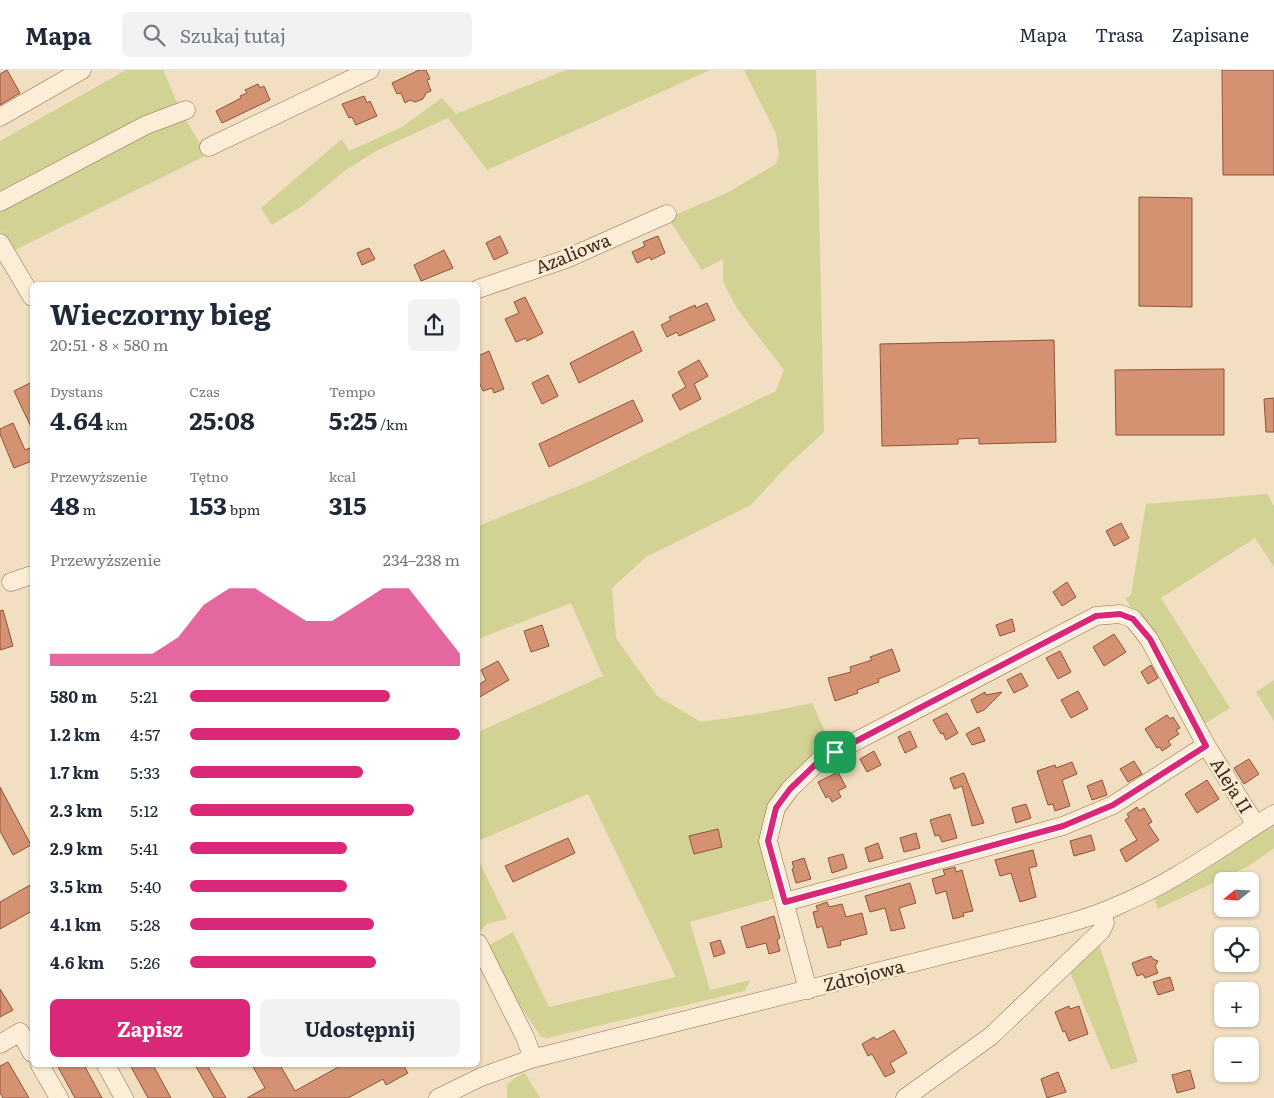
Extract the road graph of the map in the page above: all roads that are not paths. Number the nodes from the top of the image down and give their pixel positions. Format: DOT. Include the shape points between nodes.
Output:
graph roads {
  1 [pos="82,70"];
  2 [pos="370,70"];
  3 [pos="186,110"];
  4 [pos="0,117"];
  5 [pos="209,147"];
  6 [pos="0,202"];
  7 [pos="667,214"];
  8 [pos="0,244"];
  9 [pos="480,288"];
  10 [pos="30,294"];
  11 [pos="30,576"];
  12 [pos="11,582"];
  13 [pos="1206,746"];
  14 [pos="1274,814"];
  15 [pos="1256,825"];
  16 [pos="785,902"];
  17 [pos="1102,912"];
  18 [pos="480,948"];
  19 [pos="808,990"];
  20 [pos="0,1044"];
  21 [pos="30,1050"];
  22 [pos="531,1059"];
  23 [pos="41,1067"];
  24 [pos="107,1067"];
  25 [pos="59,1098"];
  26 [pos="124,1098"];
  27 [pos="438,1098"];
  28 [pos="905,1098"];
  1 -- 4 [label="street"];
  2 -- 5 [label="street"];
  3 -- 6 [label="street" via="146,125"];
  7 -- 9 [label="street, Azaliowa" via="566,259"];
  8 -- 10 [label="street"];
  11 -- 12 [label="street"];
  13 -- 15 [label="street, Aleja II"];
  13 -- 16 [label="street" via="1113,805 1063,826"];
  13 -- 16 [label="street, Aleja II" via="1150,639 1133,619 1120,614 1096,616 820,760 790,789 776,808 768,841"];
  14 -- 15 [label="street, Zdrojowa"];
  15 -- 17 [label="street, Zdrojowa" via="1152,889"];
  16 -- 19 [label="street, Aleja II"];
  17 -- 19 [label="street, Zdrojowa"];
  17 -- 28 [label="street" via="1105,923 1101,931 1031,998 990,1036"];
  18 -- 22 [label="street" via="525,1037"];
  19 -- 22 [label="street, Zdrojowa"];
  20 -- 21 [label="street" via="20,1032"];
  22 -- 27 [label="street, Zdrojowa" via="481,1077"];
  23 -- 25 [label="street"];
  24 -- 26 [label="street"];
}
